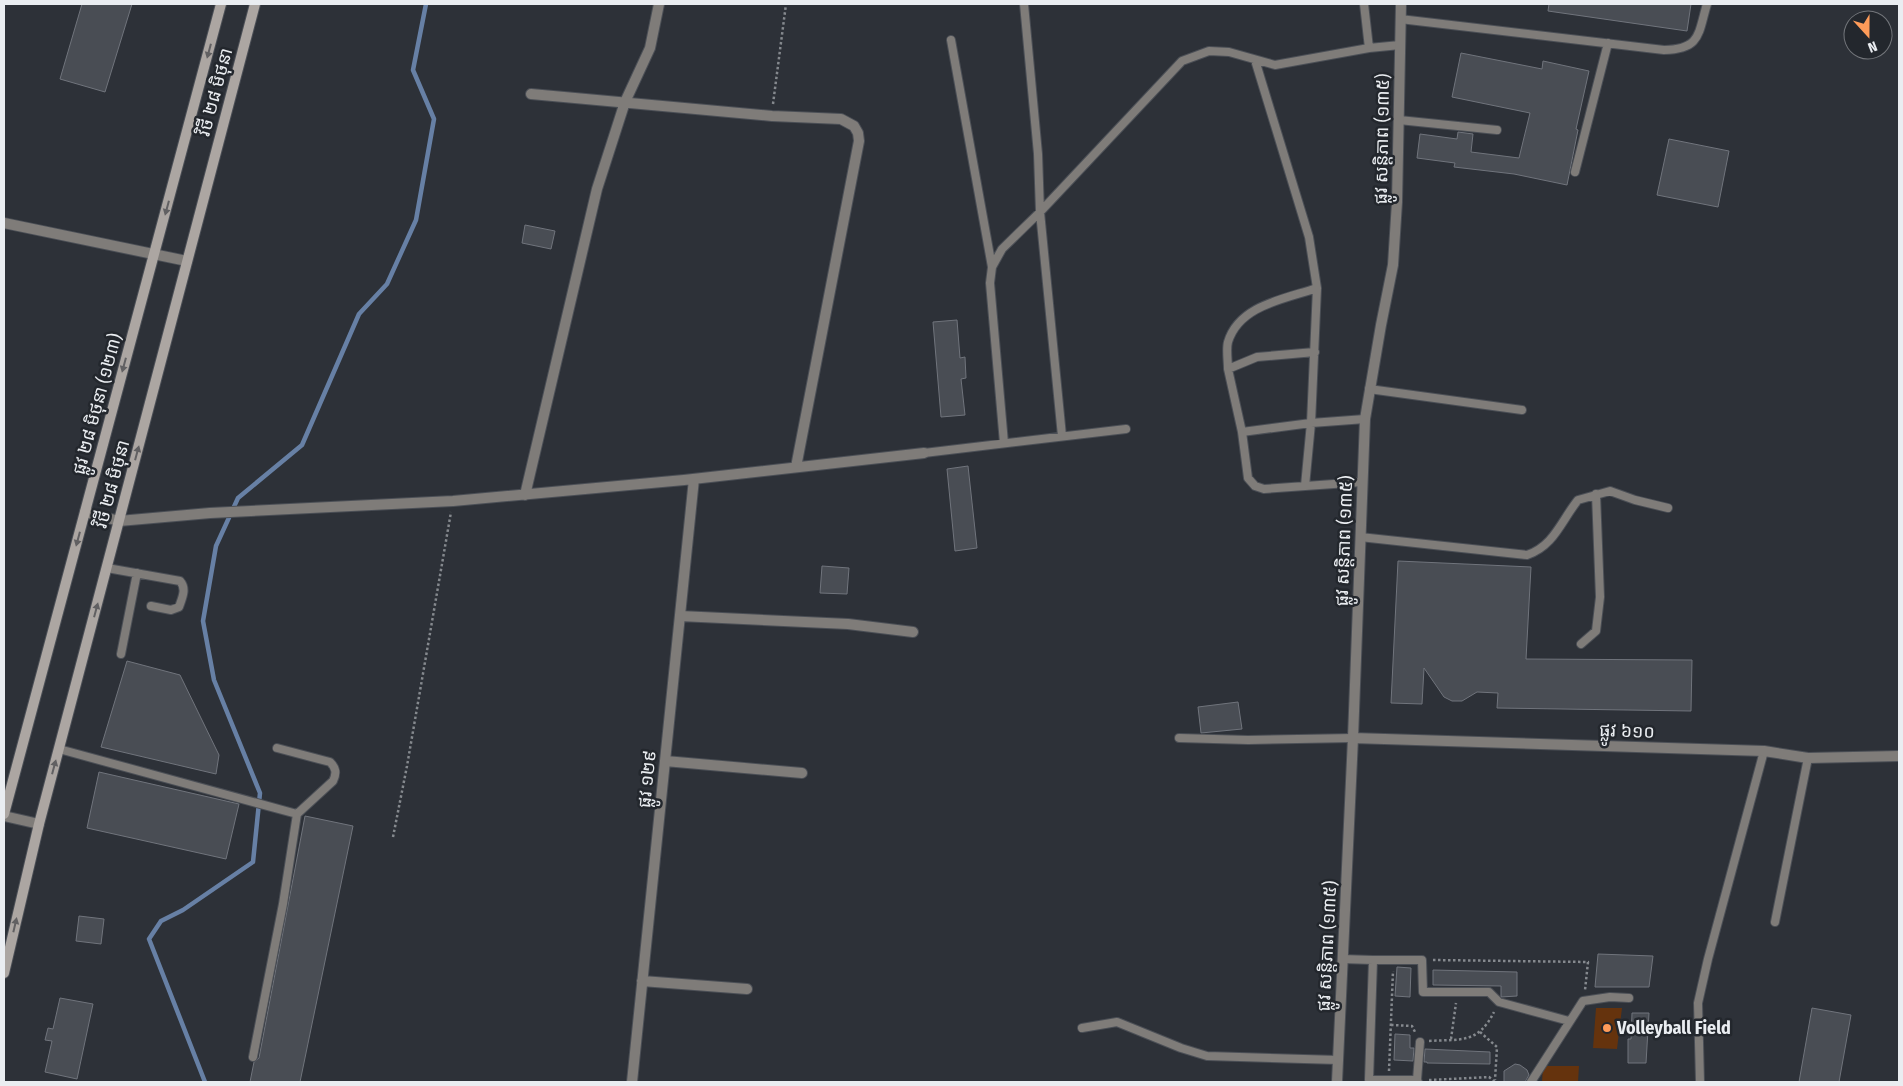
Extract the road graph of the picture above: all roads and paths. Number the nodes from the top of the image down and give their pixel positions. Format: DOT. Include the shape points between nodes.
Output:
graph roads {
  1 [pos="222,4"];
  2 [pos="255,4"];
  3 [pos="659,4"];
  4 [pos="786,4"];
  5 [pos="1024,4"];
  6 [pos="1364,4"];
  7 [pos="1400,4"];
  8 [pos="1706,4"];
  9 [pos="1400,19"];
  10 [pos="951,40"];
  11 [pos="1608,43"];
  12 [pos="1400,45"];
  13 [pos="1369,48"];
  14 [pos="1255,60"];
  15 [pos="531,94"];
  16 [pos="625,102"];
  17 [pos="772,116"];
  18 [pos="1399,120"];
  19 [pos="1497,130"];
  20 [pos="1575,172"];
  21 [pos="1040,212"];
  22 [pos="4,223"];
  23 [pos="154,255"];
  24 [pos="187,261"];
  25 [pos="992,266"];
  26 [pos="1317,288"];
  27 [pos="1315,352"];
  28 [pos="1228,369"];
  29 [pos="1369,389"];
  30 [pos="1522,410"];
  31 [pos="1365,419"];
  32 [pos="1312,423"];
  33 [pos="1126,429"];
  34 [pos="1242,432"];
  35 [pos="1062,436"];
  36 [pos="1004,443"];
  37 [pos="924,453"];
  38 [pos="796,466"];
  39 [pos="694,479"];
  40 [pos="1362,482"];
  41 [pos="1305,486"];
  42 [pos="1596,494"];
  43 [pos="525,495"];
  44 [pos="453,501"];
  45 [pos="1668,508"];
  46 [pos="85,512"];
  47 [pos="119,521"];
  48 [pos="1360,537"];
  49 [pos="107,568"];
  50 [pos="137,573"];
  51 [pos="151,606"];
  52 [pos="680,616"];
  53 [pos="913,632"];
  54 [pos="1581,644"];
  55 [pos="121,654"];
  56 [pos="1179,738"];
  57 [pos="1353,738"];
  58 [pos="278,748"];
  59 [pos="59,749"];
  60 [pos="1764,751"];
  61 [pos="1899,756"];
  62 [pos="1808,758"];
  63 [pos="665,761"];
  64 [pos="802,773"];
  65 [pos="297,814"];
  66 [pos="4,815"];
  67 [pos="39,824"];
  68 [pos="393,836"];
  69 [pos="1775,922"];
  70 [pos="1342,959"];
  71 [pos="1373,960"];
  72 [pos="1393,960"];
  73 [pos="1422,960"];
  74 [pos="4,973"];
  75 [pos="642,980"];
  76 [pos="747,989"];
  77 [pos="1457,992"];
  78 [pos="1629,998"];
  79 [pos="1583,1001"];
  80 [pos="1499,1002"];
  81 [pos="1569,1021"];
  82 [pos="1390,1025"];
  83 [pos="1082,1028"];
  84 [pos="1480,1032"];
  85 [pos="1451,1039"];
  86 [pos="1420,1042"];
  87 [pos="252,1057"];
  88 [pos="1338,1060"];
  89 [pos="1388,1081"];
  90 [pos="1417,1081"];
  91 [pos="632,1082"];
  92 [pos="1338,1082"];
  93 [pos="1495,1082"];
  94 [pos="1531,1082"];
  95 [pos="1700,1082"];
  1 -- 23 [label="main road, ផ្លូវ ២៨ មិថុនា (១២៣), one-way"];
  2 -- 24 [label="main road, វិថី ២៨ មិថុនា"];
  3 -- 16 [label="street" via="650,48"];
  4 -- 17 [label="path"];
  5 -- 21 [label="lane"];
  6 -- 13 [label="lane"];
  7 -- 9 [label="street, ផ្លូវ សន្តិភាព (១៣៥)"];
  8 -- 11 [label="lane" via="1698,36 1681,49"];
  9 -- 11 [label="lane"];
  9 -- 12 [label="street, ផ្លូវ សន្តិភាព (១៣៥)"];
  10 -- 25 [label="lane"];
  11 -- 20 [label="lane"];
  12 -- 13 [label="lane"];
  12 -- 18 [label="street, ផ្លូវ សន្តិភាព (១៣៥)"];
  13 -- 14 [label="lane" via="1275,66"];
  14 -- 21 [label="lane" via="1229,52 1209,51 1182,61"];
  14 -- 26 [label="lane" via="1309,237"];
  15 -- 16 [label="street"];
  16 -- 17 [label="street"];
  16 -- 43 [label="street" via="597,189"];
  17 -- 38 [label="street" via="841,119 854,126 859,140"];
  18 -- 19 [label="lane"];
  18 -- 29 [label="street, ផ្លូវ សន្តិភាព (១៣៥)" via="1393,265"];
  21 -- 25 [label="lane" via="1002,249"];
  21 -- 35 [label="lane"];
  22 -- 23 [label="street"];
  23 -- 24 [label="street"];
  23 -- 46 [label="main road, ផ្លូវ ២៨ មិថុនា (១២៣), one-way"];
  47 -- 24 [label="main road, វិថី ២៨ មិថុនា, one-way"];
  25 -- 36 [label="lane" via="990,283"];
  26 -- 27 [label="lane"];
  26 -- 28 [label="lane" via="1262,306 1239,321 1227,343"];
  27 -- 28 [label="lane" via="1257,358"];
  27 -- 32 [label="lane"];
  28 -- 34 [label="lane"];
  29 -- 30 [label="lane"];
  29 -- 31 [label="street, ផ្លូវ សន្តិភាព (១៣៥)"];
  31 -- 32 [label="lane"];
  31 -- 40 [label="street, ផ្លូវ សន្តិភាព (១៣៥)"];
  32 -- 34 [label="lane"];
  32 -- 41 [label="lane"];
  33 -- 35 [label="lane"];
  34 -- 41 [label="lane" via="1248,478 1255,486 1264,489"];
  35 -- 36 [label="lane"];
  36 -- 37 [label="lane"];
  37 -- 38 [label="street"];
  38 -- 39 [label="street"];
  39 -- 43 [label="street"];
  39 -- 52 [label="street, ផ្លូវ ១២៩"];
  40 -- 41 [label="lane"];
  40 -- 48 [label="street, ផ្លូវ សន្តិភាព (១៣៥)"];
  42 -- 45 [label="lane" via="1610,491"];
  42 -- 48 [label="lane" via="1578,500 1549,543 1527,555"];
  42 -- 54 [label="lane" via="1600,597 1596,631"];
  43 -- 44 [label="street"];
  44 -- 47 [label="street" via="210,513"];
  44 -- 68 [label="path"];
  46 -- 47 [label="street"];
  46 -- 66 [label="main road, ផ្លូវ ២៨ មិថុនា (១២៣), one-way"];
  47 -- 49 [label="main road, វិថី ២៨ មិថុនា"];
  48 -- 57 [label="street, ផ្លូវ សន្តិភាព (១៣៥)"];
  49 -- 50 [label="lane"];
  59 -- 49 [label="main road, វិថី ២៨ មិថុនា, one-way"];
  50 -- 51 [label="lane" via="183,584 179,607 170,610"];
  50 -- 55 [label="lane"];
  52 -- 53 [label="street" via="848,624"];
  52 -- 63 [label="street, ផ្លូវ ១២៩"];
  56 -- 57 [label="lane"];
  57 -- 60 [label="street, ផ្លូវ ៦១០"];
  57 -- 70 [label="street, ផ្លូវ សន្តិភាព (១៣៥)"];
  58 -- 65 [label="lane" via="330,762 335,767 333,780"];
  59 -- 65 [label="lane"];
  67 -- 59 [label="main road, វិថី ២៨ មិថុនា, one-way"];
  60 -- 62 [label="street, ផ្លូវ ៦១០"];
  60 -- 95 [label="lane" via="1698,1003"];
  61 -- 62 [label="street, ផ្លូវ ៦១០"];
  62 -- 69 [label="lane"];
  63 -- 64 [label="street"];
  63 -- 75 [label="street, ផ្លូវ ១២៩"];
  65 -- 87 [label="lane" via="283,904"];
  66 -- 67 [label="street"];
  74 -- 67 [label="main road, វិថី ២៨ មិថុនា, one-way"];
  70 -- 71 [label="lane"];
  70 -- 88 [label="street, ផ្លូវ សន្តិភាព (១៣៥)"];
  71 -- 72 [label="lane"];
  71 -- 89 [label="lane" via="1369,1080"];
  72 -- 73 [label="lane"];
  72 -- 82 [label="path"];
  73 -- 77 [label="lane" via="1423,992"];
  73 -- 79 [label="path" via="1588,962"];
  75 -- 76 [label="street"];
  75 -- 91 [label="street, ផ្លូវ ១២៩"];
  77 -- 80 [label="lane" via="1489,992"];
  77 -- 85 [label="path"];
  78 -- 79 [label="lane"];
  79 -- 81 [label="lane"];
  80 -- 81 [label="lane"];
  80 -- 84 [label="path"];
  81 -- 94 [label="lane"];
  82 -- 86 [label="path" via="1412,1026"];
  82 -- 89 [label="path"];
  83 -- 88 [label="lane" via="1117,1022 1207,1056"];
  84 -- 85 [label="path" via="1471,1038"];
  84 -- 93 [label="path" via="1497,1047"];
  85 -- 86 [label="path"];
  86 -- 90 [label="lane"];
  88 -- 92 [label="street, ផ្លូវ សន្តិភាព (១៣៥)"];
  89 -- 90 [label="lane"];
  90 -- 93 [label="path" via="1489,1077"];
}
